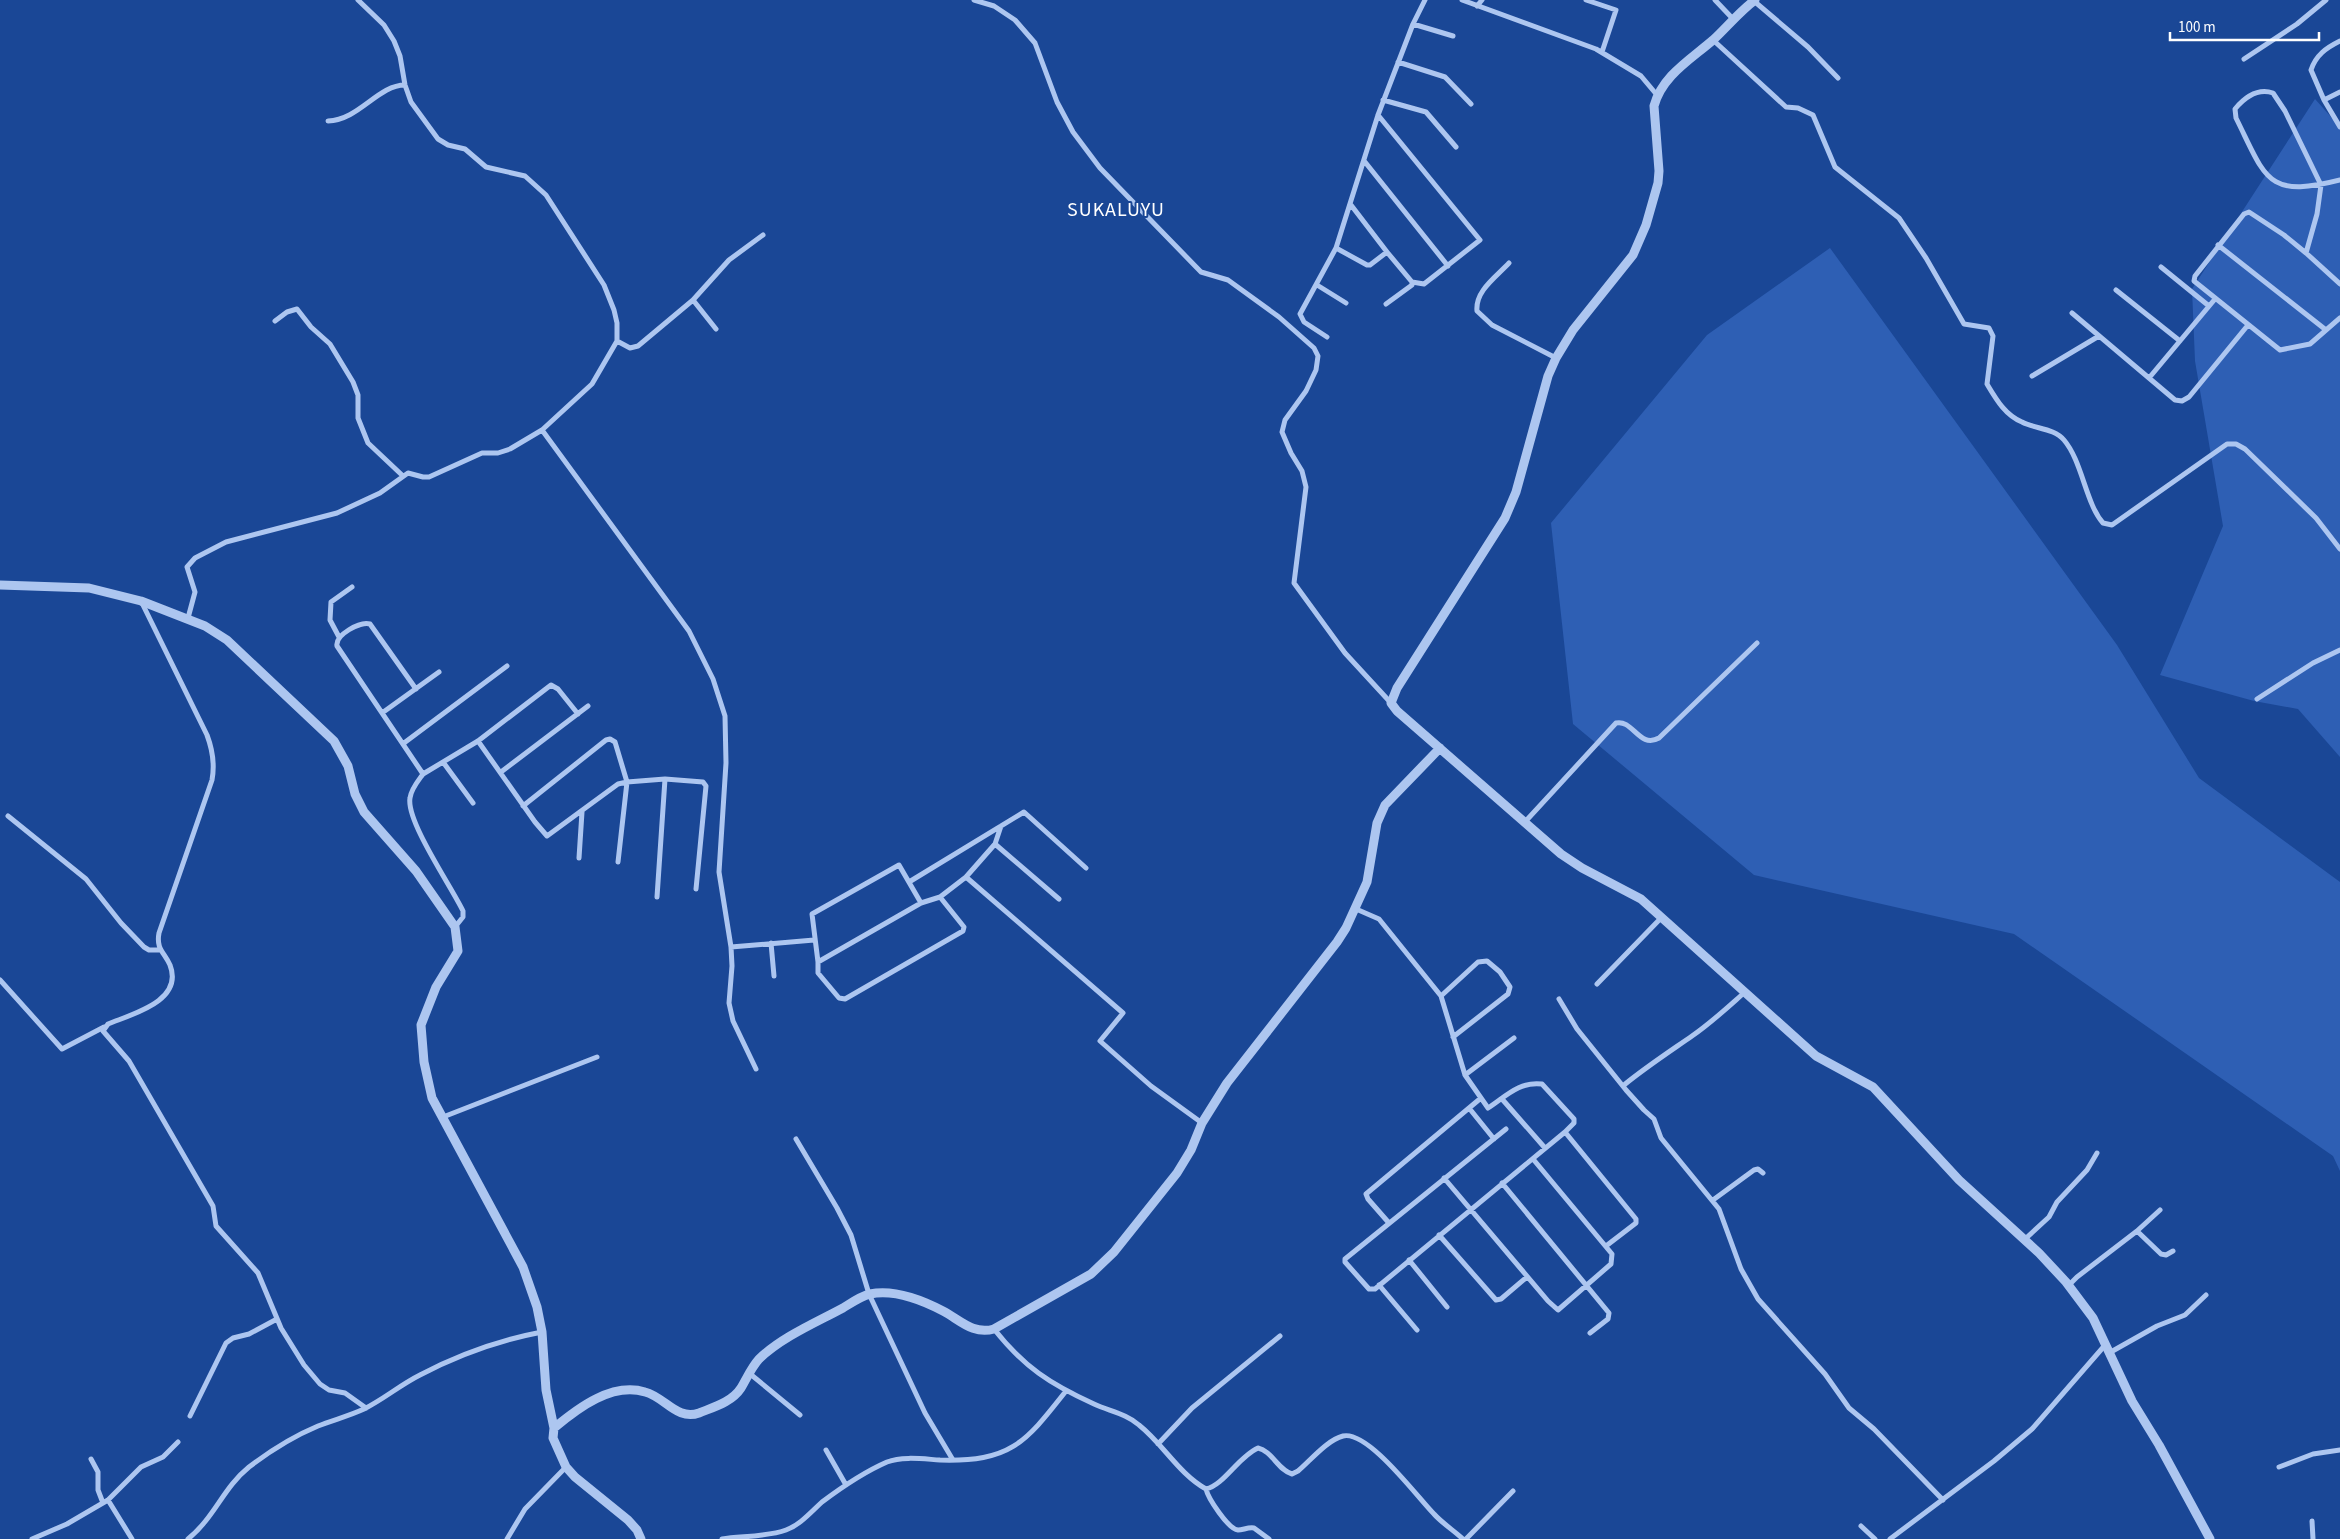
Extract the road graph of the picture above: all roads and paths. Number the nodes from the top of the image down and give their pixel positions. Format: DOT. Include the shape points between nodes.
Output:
graph roads {
  1 [pos="358,0"];
  2 [pos="974,0"];
  3 [pos="1425,0"];
  4 [pos="1462,0"];
  5 [pos="1482,0"];
  6 [pos="1586,0"];
  7 [pos="1715,0"];
  8 [pos="2326,0"];
  9 [pos="1752,1"];
  10 [pos="1477,6"];
  11 [pos="1734,20"];
  12 [pos="1413,24"];
  13 [pos="1453,36"];
  14 [pos="1713,40"];
  15 [pos="2340,41"];
  16 [pos="1602,52"];
  17 [pos="2244,59"];
  18 [pos="1398,62"];
  19 [pos="1838,78"];
  20 [pos="405,85"];
  21 [pos="2340,92"];
  22 [pos="1657,95"];
  23 [pos="1384,100"];
  24 [pos="2324,100"];
  25 [pos="1471,104"];
  26 [pos="1378,115"];
  27 [pos="328,121"];
  28 [pos="2340,127"];
  29 [pos="1456,147"];
  30 [pos="1365,162"];
  31 [pos="2340,180"];
  32 [pos="2321,185"];
  33 [pos="1351,205"];
  34 [pos="763,235"];
  35 [pos="2218,245"];
  36 [pos="1336,248"];
  37 [pos="1387,252"];
  38 [pos="2306,253"];
  39 [pos="1509,263"];
  40 [pos="1448,266"];
  41 [pos="2161,267"];
  42 [pos="1412,282"];
  43 [pos="2340,284"];
  44 [pos="1317,285"];
  45 [pos="2116,290"];
  46 [pos="2215,299"];
  47 [pos="693,300"];
  48 [pos="1346,303"];
  49 [pos="1386,304"];
  50 [pos="2209,306"];
  51 [pos="2072,313"];
  52 [pos="2340,318"];
  53 [pos="275,321"];
  54 [pos="2248,325"];
  55 [pos="716,329"];
  56 [pos="2326,330"];
  57 [pos="2099,336"];
  58 [pos="1327,337"];
  59 [pos="617,341"];
  60 [pos="2180,341"];
  61 [pos="1556,358"];
  62 [pos="2032,376"];
  63 [pos="2149,378"];
  64 [pos="542,430"];
  65 [pos="403,476"];
  66 [pos="2340,549"];
  67 [pos="0,585"];
  68 [pos="352,587"];
  69 [pos="141,600"];
  70 [pos="188,618"];
  71 [pos="339,637"];
  72 [pos="1757,643"];
  73 [pos="2340,650"];
  74 [pos="507,666"];
  75 [pos="439,672"];
  76 [pos="416,689"];
  77 [pos="2257,700"];
  78 [pos="1391,703"];
  79 [pos="588,706"];
  80 [pos="382,713"];
  81 [pos="578,714"];
  82 [pos="478,741"];
  83 [pos="404,743"];
  84 [pos="1440,748"];
  85 [pos="443,762"];
  86 [pos="500,772"];
  87 [pos="423,774"];
  88 [pos="665,780"];
  89 [pos="627,782"];
  90 [pos="473,803"];
  91 [pos="523,806"];
  92 [pos="582,812"];
  93 [pos="8,816"];
  94 [pos="1524,823"];
  95 [pos="1001,826"];
  96 [pos="995,844"];
  97 [pos="579,858"];
  98 [pos="618,862"];
  99 [pos="1086,868"];
  100 [pos="966,876"];
  101 [pos="909,882"];
  102 [pos="696,889"];
  103 [pos="657,897"];
  104 [pos="940,897"];
  105 [pos="1059,899"];
  106 [pos="920,903"];
  107 [pos="1356,909"];
  108 [pos="1663,917"];
  109 [pos="455,927"];
  110 [pos="814,940"];
  111 [pos="771,943"];
  112 [pos="731,947"];
  113 [pos="159,950"];
  114 [pos="818,962"];
  115 [pos="774,976"];
  116 [pos="0,980"];
  117 [pos="1596,984"];
  118 [pos="1746,992"];
  119 [pos="1441,996"];
  120 [pos="1559,999"];
  121 [pos="104,1028"];
  122 [pos="1453,1037"];
  123 [pos="1514,1038"];
  124 [pos="597,1057"];
  125 [pos="756,1069"];
  126 [pos="1465,1075"];
  127 [pos="1624,1085"];
  128 [pos="1481,1098"];
  129 [pos="1502,1099"];
  130 [pos="1469,1108"];
  131 [pos="443,1117"];
  132 [pos="1202,1123"];
  133 [pos="1506,1129"];
  134 [pos="1565,1132"];
  135 [pos="796,1139"];
  136 [pos="1494,1139"];
  137 [pos="1545,1148"];
  138 [pos="2097,1153"];
  139 [pos="1532,1158"];
  140 [pos="1763,1173"];
  141 [pos="1444,1178"];
  142 [pos="1502,1184"];
  143 [pos="1713,1200"];
  144 [pos="1470,1210"];
  145 [pos="2160,1210"];
  146 [pos="1389,1223"];
  147 [pos="2137,1231"];
  148 [pos="1439,1235"];
  149 [pos="2024,1240"];
  150 [pos="1606,1246"];
  151 [pos="2173,1251"];
  152 [pos="1409,1260"];
  153 [pos="1527,1277"];
  154 [pos="1379,1285"];
  155 [pos="1586,1286"];
  156 [pos="2069,1286"];
  157 [pos="869,1294"];
  158 [pos="2206,1295"];
  159 [pos="1448,1307"];
  160 [pos="277,1319"];
  161 [pos="994,1329"];
  162 [pos="1417,1330"];
  163 [pos="542,1332"];
  164 [pos="1590,1333"];
  165 [pos="1280,1336"];
  166 [pos="2106,1344"];
  167 [pos="2109,1353"];
  168 [pos="749,1372"];
  169 [pos="1066,1391"];
  170 [pos="366,1408"];
  171 [pos="800,1415"];
  172 [pos="190,1416"];
  173 [pos="554,1428"];
  174 [pos="178,1442"];
  175 [pos="1158,1444"];
  176 [pos="826,1450"];
  177 [pos="2340,1450"];
  178 [pos="91,1460"];
  179 [pos="954,1460"];
  180 [pos="566,1467"];
  181 [pos="2279,1467"];
  182 [pos="846,1485"];
  183 [pos="1206,1489"];
  184 [pos="1513,1491"];
  185 [pos="1943,1500"];
  186 [pos="106,1502"];
  187 [pos="2312,1521"];
  188 [pos="1861,1526"];
  189 [pos="32,1539"];
  190 [pos="132,1539"];
  191 [pos="188,1539"];
  192 [pos="507,1539"];
  193 [pos="641,1539"];
  194 [pos="722,1539"];
  195 [pos="1269,1539"];
  196 [pos="1464,1539"];
  197 [pos="1875,1539"];
  198 [pos="1890,1539"];
  199 [pos="2210,1539"];
  200 [pos="2313,1539"];
  1 -- 20 [label="street" via="384,25 394,41"];
  2 -- 78 [label="street" via="994,6 1035,43 1073,132 1100,168 1194,265 1201,272 1228,280 1279,317 1314,348 1318,356 1316,370 1282,432 1302,471 1306,487 1294,583 1345,653"];
  3 -- 12 [label="street"];
  4 -- 10 [label="street"];
  5 -- 10 [label="street"];
  6 -- 16 [label="street" via="1616,10"];
  7 -- 11 [label="street"];
  8 -- 17 [label="street" via="2297,24"];
  9 -- 11 [label="street"];
  9 -- 19 [label="street" via="1808,47"];
  10 -- 16 [label="street"];
  11 -- 14 [label="street"];
  12 -- 13 [label="street"];
  12 -- 18 [label="street"];
  14 -- 22 [label="street" via="1665,82"];
  14 -- 66 [label="street" via="1786,107 1813,115 1835,167 1899,218 1964,324 1989,328 1993,336 1987,384 2005,412 2021,422 2057,433 2064,440 2103,523 2112,525 2227,444 2236,444 2316,518"];
  15 -- 24 [label="street" via="2314,60 2311,70"];
  16 -- 22 [label="street" via="1641,76"];
  18 -- 23 [label="street"];
  18 -- 25 [label="street" via="1445,77"];
  20 -- 27 [label="street" via="396,86 353,113"];
  20 -- 59 [label="street" via="411,102 438,138 448,145 465,149 486,167 525,176 546,195 607,290 617,324"];
  21 -- 24 [label="street"];
  22 -- 61 [label="street" via="1654,106 1658,183 1646,225 1633,255 1573,330"];
  23 -- 26 [label="street"];
  23 -- 29 [label="street" via="1426,112"];
  24 -- 28 [label="street"];
  26 -- 30 [label="street"];
  26 -- 40 [label="street" via="1480,240"];
  30 -- 33 [label="street"];
  30 -- 40 [label="street"];
  31 -- 32 [label="street"];
  32 -- 32 [label="street" via="2303,188 2283,185 2262,171 2236,118 2235,109 2241,102 2264,90 2273,93"];
  32 -- 38 [label="street"];
  33 -- 36 [label="street"];
  33 -- 37 [label="street"];
  34 -- 47 [label="street" via="729,260"];
  35 -- 38 [label="street" via="2249,212"];
  35 -- 46 [label="street" via="2194,281"];
  35 -- 56 [label="street"];
  36 -- 37 [label="street" via="1367,265"];
  36 -- 44 [label="street"];
  37 -- 42 [label="street"];
  38 -- 43 [label="street"];
  39 -- 61 [label="street" via="1481,292 1477,311 1492,325"];
  40 -- 42 [label="street" via="1424,284"];
  41 -- 50 [label="street"];
  42 -- 49 [label="street"];
  44 -- 48 [label="street"];
  44 -- 58 [label="street" via="1300,319"];
  45 -- 60 [label="street"];
  46 -- 50 [label="street"];
  46 -- 54 [label="street"];
  47 -- 55 [label="street"];
  47 -- 59 [label="street" via="635,348"];
  50 -- 60 [label="street"];
  51 -- 57 [label="street"];
  52 -- 56 [label="street"];
  53 -- 65 [label="street" via="297,309 330,344 353,382 358,395 358,418 368,442"];
  54 -- 56 [label="street" via="2280,350 2310,344"];
  54 -- 63 [label="street" via="2189,397 2182,401 2175,400"];
  57 -- 62 [label="street"];
  57 -- 63 [label="street"];
  59 -- 64 [label="street" via="592,384"];
  60 -- 63 [label="street"];
  61 -- 78 [label="street" via="1548,376 1516,492 1505,518"];
  64 -- 65 [label="street" via="510,449 482,453 429,477 412,473"];
  64 -- 112 [label="street" via="689,631 721,699 726,736 718,872"];
  65 -- 70 [label="street" via="380,493 337,513 226,542 195,558 187,567 195,592"];
  67 -- 69 [label="street" via="89,588"];
  68 -- 71 [label="street" via="331,602 330,620"];
  69 -- 70 [label="street"];
  69 -- 113 [label="street" via="207,735 214,757 212,780 159,934"];
  70 -- 109 [label="street" via="227,640 334,741 348,766 355,794 364,812 416,872"];
  71 -- 76 [label="street" via="362,624 370,624"];
  71 -- 80 [label="street" via="336,646"];
  72 -- 94 [label="street" via="1659,738 1646,740 1622,722 1616,723"];
  73 -- 77 [label="street"];
  74 -- 83 [label="street"];
  75 -- 76 [label="street"];
  76 -- 80 [label="street"];
  78 -- 84 [label="street"];
  79 -- 81 [label="street"];
  80 -- 83 [label="street"];
  81 -- 82 [label="street" via="551,685"];
  81 -- 86 [label="street"];
  82 -- 85 [label="street"];
  82 -- 86 [label="street"];
  83 -- 87 [label="street"];
  84 -- 94 [label="street"];
  84 -- 107 [label="street" via="1391,796 1380,814 1371,869"];
  85 -- 87 [label="street"];
  85 -- 90 [label="street"];
  86 -- 91 [label="street"];
  87 -- 109 [label="street" via="409,800 422,836 463,911 463,917"];
  88 -- 89 [label="street"];
  88 -- 102 [label="street" via="703,782 706,786"];
  88 -- 103 [label="street"];
  89 -- 91 [label="street" via="615,742 610,739"];
  89 -- 92 [label="street" via="618,784"];
  89 -- 98 [label="street"];
  91 -- 92 [label="street" via="547,836"];
  92 -- 97 [label="street"];
  93 -- 113 [label="street" via="86,879 144,947"];
  94 -- 108 [label="street" via="1572,862 1626,889"];
  95 -- 96 [label="street"];
  95 -- 99 [label="street" via="1024,812"];
  95 -- 101 [label="street"];
  96 -- 100 [label="street"];
  96 -- 105 [label="street"];
  100 -- 104 [label="street"];
  100 -- 132 [label="street" via="1123,1013 1100,1041 1151,1086"];
  101 -- 106 [label="street"];
  101 -- 110 [label="street" via="899,865 812,914"];
  104 -- 106 [label="street"];
  104 -- 114 [label="street" via="964,927 960,934 845,999 839,998 818,974"];
  106 -- 114 [label="street"];
  107 -- 119 [label="street" via="1380,919"];
  107 -- 132 [label="street" via="1337,942 1237,1070"];
  108 -- 117 [label="street"];
  108 -- 118 [label="street"];
  109 -- 131 [label="street" via="458,951 436,987 420,1033 432,1098"];
  110 -- 111 [label="street"];
  110 -- 114 [label="street"];
  111 -- 112 [label="street"];
  111 -- 115 [label="street"];
  112 -- 125 [label="street" via="730,1013"];
  113 -- 121 [label="street" via="171,969 168,992 155,1003"];
  116 -- 121 [label="street" via="62,1049"];
  118 -- 127 [label="street"];
  118 -- 149 [label="street" via="1816,1056 1873,1087 1946,1167"];
  119 -- 122 [label="street"];
  119 -- 122 [label="street" via="1478,962 1487,962 1500,972 1510,987 1508,994"];
  120 -- 127 [label="street" via="1577,1029"];
  121 -- 160 [label="street" via="129,1061 213,1206 216,1226 258,1274"];
  122 -- 126 [label="street"];
  123 -- 126 [label="street"];
  124 -- 131 [label="street"];
  126 -- 128 [label="street"];
  127 -- 143 [label="street" via="1654,1118 1661,1138"];
  128 -- 129 [label="street" via="1488,1108"];
  128 -- 130 [label="street"];
  129 -- 134 [label="street" via="1521,1085 1542,1084 1574,1119"];
  129 -- 137 [label="street"];
  130 -- 136 [label="street"];
  130 -- 146 [label="street" via="1366,1194"];
  131 -- 163 [label="street" via="523,1267"];
  132 -- 161 [label="street" via="1184,1163 1102,1264 1079,1282"];
  133 -- 136 [label="street"];
  134 -- 137 [label="street"];
  134 -- 150 [label="street" via="1636,1219 1636,1223"];
  135 -- 157 [label="street" via="851,1235"];
  136 -- 141 [label="street"];
  137 -- 139 [label="street"];
  138 -- 149 [label="street" via="2087,1170 2057,1202 2049,1217"];
  139 -- 142 [label="street"];
  139 -- 150 [label="street"];
  140 -- 143 [label="street" via="1754,1170"];
  141 -- 144 [label="street"];
  141 -- 146 [label="street"];
  142 -- 144 [label="street"];
  142 -- 155 [label="street"];
  143 -- 185 [label="street" via="1741,1269 1758,1299 1825,1374 1849,1408"];
  144 -- 148 [label="street"];
  144 -- 153 [label="street"];
  145 -- 147 [label="street"];
  146 -- 154 [label="street" via="1344,1261 1369,1289"];
  147 -- 151 [label="street" via="2161,1254"];
  147 -- 156 [label="street" via="2076,1277"];
  148 -- 152 [label="street"];
  148 -- 153 [label="street" via="1496,1300"];
  149 -- 156 [label="street"];
  150 -- 155 [label="street" via="1612,1254 1611,1264"];
  152 -- 154 [label="street"];
  152 -- 159 [label="street"];
  153 -- 155 [label="street" via="1556,1310"];
  154 -- 162 [label="street"];
  155 -- 164 [label="street" via="1609,1313 1608,1319"];
  156 -- 166 [label="street" via="2093,1318"];
  157 -- 161 [label="street" via="912,1298 975,1330"];
  157 -- 168 [label="street" via="789,1337 763,1356"];
  157 -- 179 [label="street" via="925,1413"];
  158 -- 167 [label="street" via="2185,1315 2157,1326"];
  160 -- 170 [label="street" via="296,1355 320,1384 345,1394"];
  160 -- 172 [label="street" via="226,1343"];
  161 -- 169 [label="street" via="1034,1371"];
  163 -- 170 [label="street" via="503,1341 439,1366"];
  163 -- 173 [label="street" via="546,1390"];
  165 -- 175 [label="street" via="1192,1408"];
  166 -- 167 [label="street"];
  166 -- 185 [label="street" via="2032,1429"];
  167 -- 199 [label="street" via="2132,1401"];
  168 -- 171 [label="street"];
  168 -- 173 [label="street" via="733,1397 698,1413 680,1413 646,1392 618,1390 601,1396"];
  169 -- 175 [label="street" via="1134,1421"];
  169 -- 179 [label="street" via="1020,1443 995,1455"];
  170 -- 191 [label="street" via="307,1431 256,1462 228,1490 205,1525"];
  173 -- 180 [label="street" via="553,1438"];
  174 -- 186 [label="street" via="163,1457 141,1467"];
  175 -- 183 [label="street"];
  176 -- 182 [label="street"];
  177 -- 181 [label="street" via="2314,1454"];
  178 -- 186 [label="street" via="98,1472 98,1490"];
  179 -- 182 [label="street" via="893,1460"];
  180 -- 192 [label="street" via="525,1509"];
  180 -- 193 [label="street" via="628,1520"];
  182 -- 194 [label="street" via="786,1530"];
  183 -- 195 [label="street" via="1217,1510 1231,1526 1238,1530 1254,1528"];
  183 -- 196 [label="street" via="1258,1448 1292,1474 1339,1438 1352,1436 1395,1470 1434,1515"];
  184 -- 196 [label="street"];
  185 -- 198 [label="street"];
  186 -- 189 [label="street"];
  186 -- 190 [label="street"];
  187 -- 200 [label="street"];
  188 -- 197 [label="street"];
}
